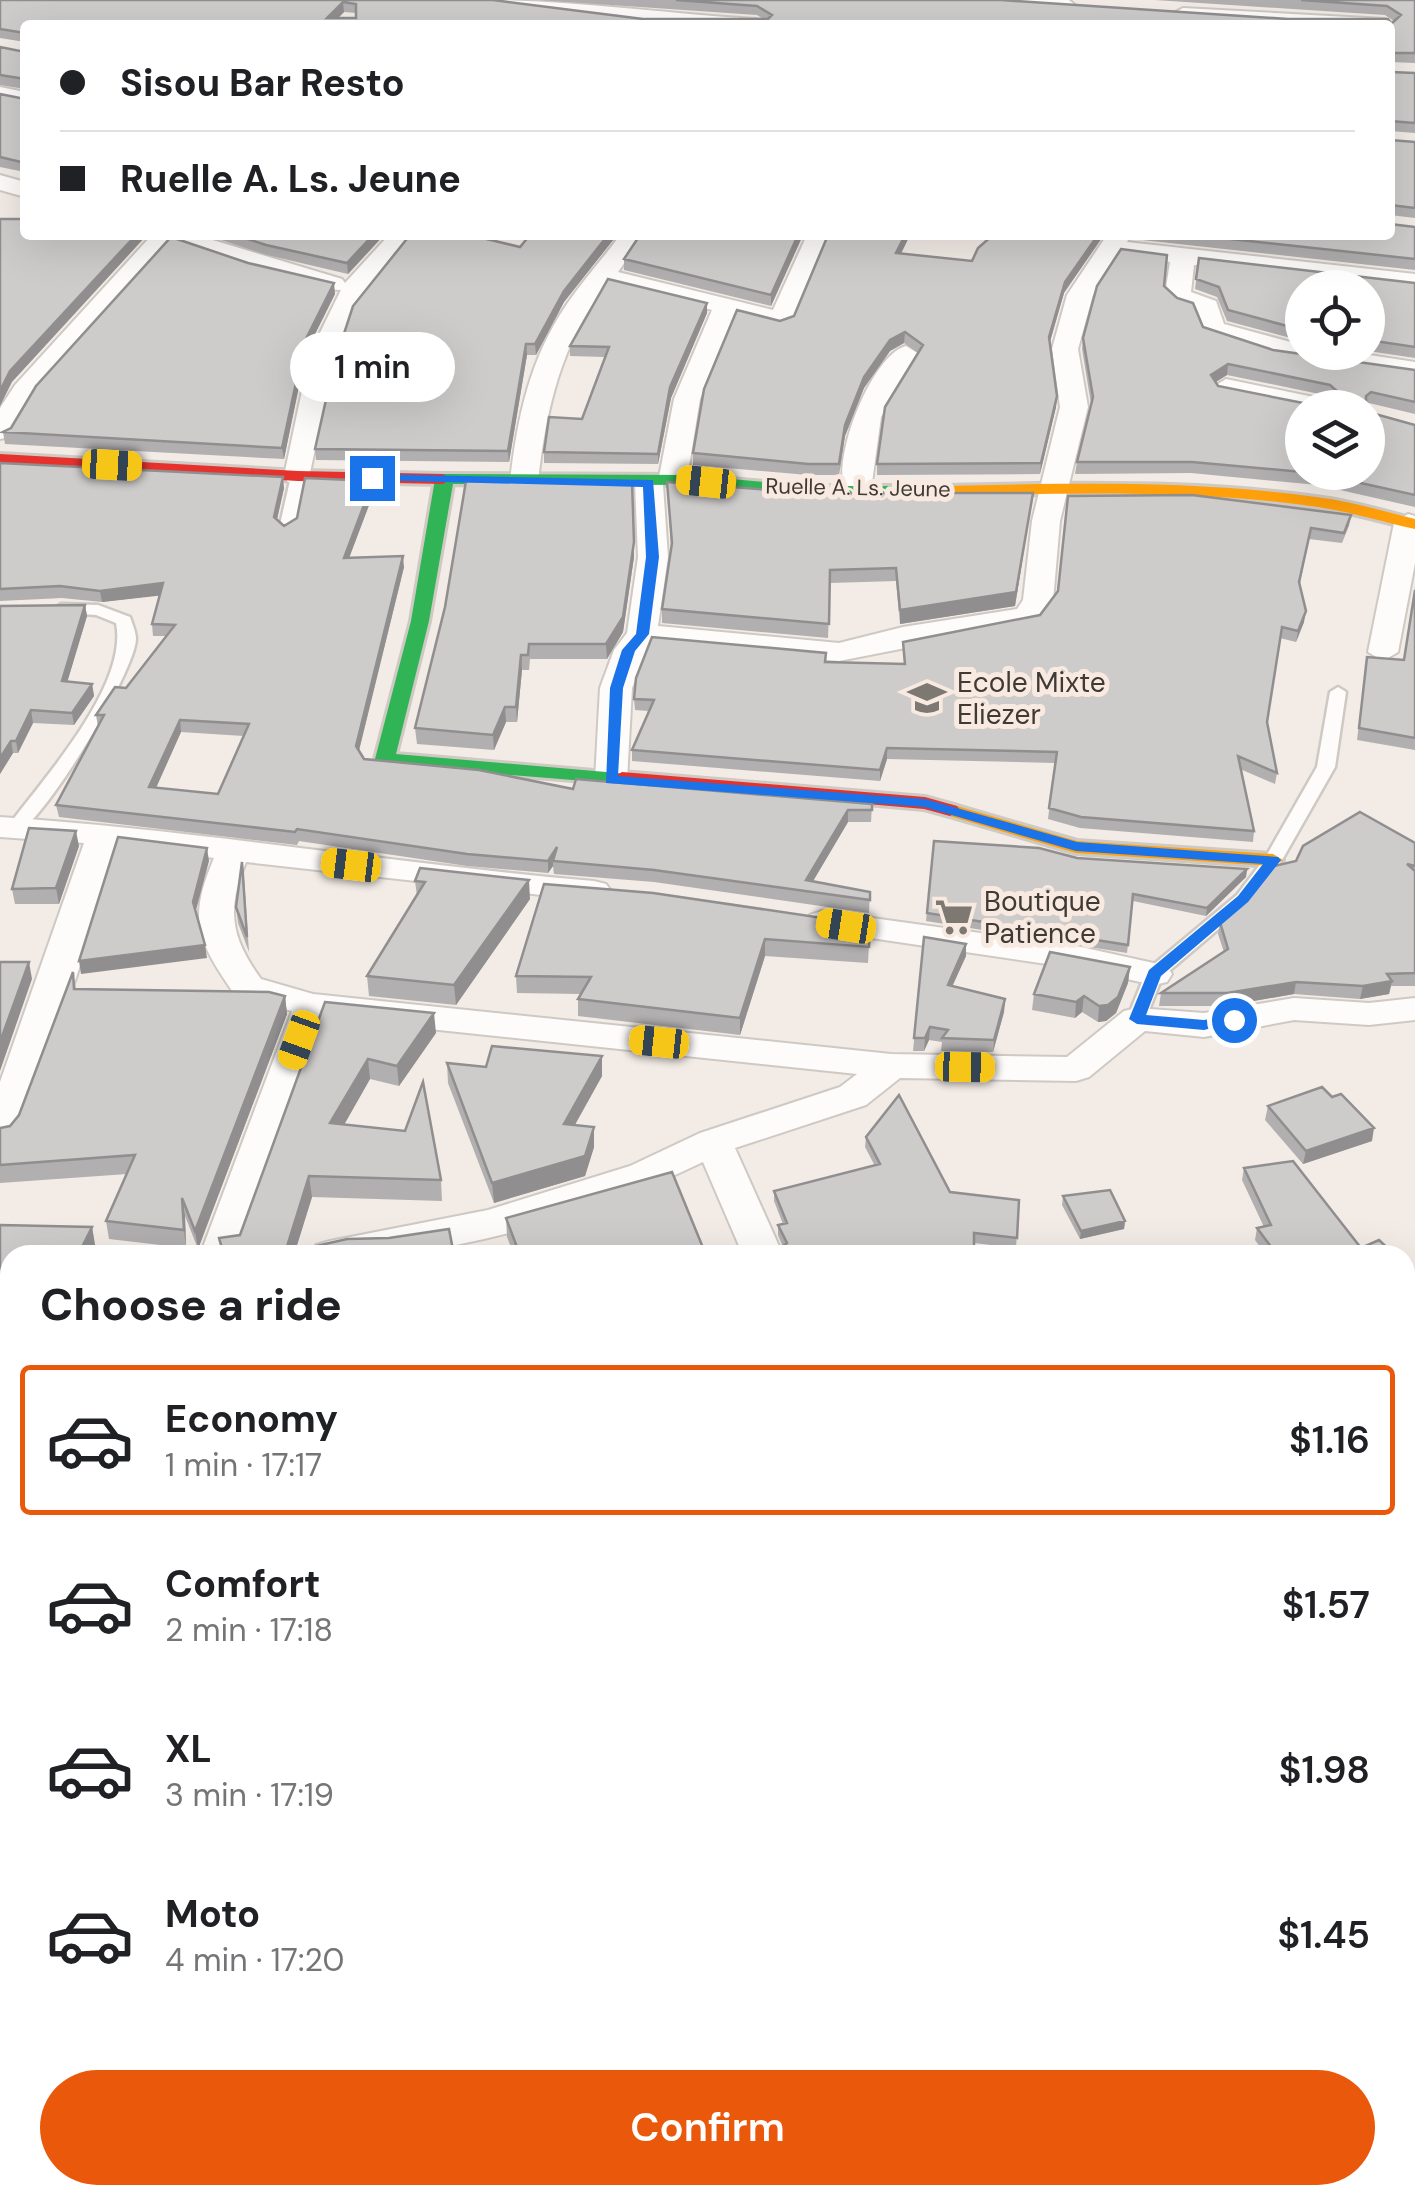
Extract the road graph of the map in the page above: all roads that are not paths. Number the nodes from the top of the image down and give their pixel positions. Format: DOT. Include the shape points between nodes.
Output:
graph roads {
  1 [pos="494,0"];
  2 [pos="1001,0"];
  3 [pos="1078,6"];
  4 [pos="608,7"];
  5 [pos="1156,12"];
  6 [pos="716,20"];
  7 [pos="1291,20"];
  8 [pos="162,240"];
  9 [pos="182,240"];
  10 [pos="397,240"];
  11 [pos="629,240"];
  12 [pos="817,240"];
  13 [pos="1117,242"];
  14 [pos="1183,255"];
  15 [pos="605,276"];
  16 [pos="1415,282"];
  17 [pos="355,287"];
  18 [pos="726,307"];
  19 [pos="906,354"];
  20 [pos="1415,370"];
  21 [pos="1226,387"];
  22 [pos="1285,399"];
  23 [pos="0,431"];
  24 [pos="0,459"];
  25 [pos="298,476"];
  26 [pos="445,480"];
  27 [pos="661,481"];
  28 [pos="524,482"];
  29 [pos="1054,487"];
  30 [pos="856,490"];
  31 [pos="1412,524"];
  32 [pos="288,529"];
  33 [pos="48,609"];
  34 [pos="642,634"];
  35 [pos="1383,652"];
  36 [pos="1338,692"];
  37 [pos="611,780"];
  38 [pos="8,828"];
  39 [pos="104,834"];
  40 [pos="234,850"];
  41 [pos="1273,860"];
  42 [pos="635,895"];
  43 [pos="788,917"];
  44 [pos="1154,974"];
  45 [pos="312,1005"];
  46 [pos="1415,1009"];
  47 [pos="1137,1019"];
  48 [pos="891,1066"];
  49 [pos="0,1131"];
  50 [pos="713,1142"];
  51 [pos="224,1245"];
  52 [pos="379,1245"];
  53 [pos="759,1245"];
  1 -- 4 [label="street"];
  2 -- 3 [label="street"];
  4 -- 6 [label="street"];
  5 -- 7 [label="street"];
  8 -- 23 [label="street" via="24,390"];
  9 -- 17 [label="street"];
  10 -- 17 [label="street"];
  11 -- 15 [label="street"];
  12 -- 18 [label="street" via="781,320"];
  13 -- 14 [label="street"];
  13 -- 29 [label="street" via="1080,295 1065,349 1074,407"];
  14 -- 16 [label="street"];
  14 -- 20 [label="street" via="1178,294 1207,306 1212,329 1273,349"];
  15 -- 18 [label="street"];
  15 -- 28 [label="street" via="572,315 542,376"];
  17 -- 25 [label="street" via="338,315 314,394"];
  18 -- 27 [label="street"];
  19 -- 30 [label="street" via="859,435"];
  21 -- 22 [label="street"];
  24 -- 25 [label="street, Ruelle A. Ls. Jeune"];
  25 -- 26 [label="street, Ruelle A. Ls. Jeune"];
  25 -- 32 [label="lane"];
  26 -- 28 [label="street, Ruelle A. Ls. Jeune"];
  26 -- 37 [label="street" via="420,621 385,759"];
  27 -- 28 [label="street, Ruelle A. Ls. Jeune"];
  27 -- 30 [label="street, Ruelle A. Ls. Jeune"];
  27 -- 34 [label="street"];
  29 -- 30 [label="street, Ruelle A. Ls. Jeune"];
  29 -- 31 [label="street, Ruelle A. Ls. Jeune" via="1320,502"];
  29 -- 34 [label="street" via="1038,601 1027,616 839,652"];
  31 -- 35 [label="street"];
  33 -- 38 [label="lane" via="113,614 124,620 129,637 106,697"];
  34 -- 37 [label="street" via="616,688"];
  36 -- 41 [label="lane" via="1326,767"];
  37 -- 41 [label="street" via="925,803 1076,847"];
  38 -- 39 [label="street"];
  39 -- 40 [label="street"];
  39 -- 49 [label="street"];
  40 -- 42 [label="street"];
  40 -- 45 [label="street" via="212,901 215,938 248,987"];
  41 -- 44 [label="lane" via="1243,899"];
  43 -- 44 [label="street"];
  44 -- 47 [label="lane"];
  45 -- 48 [label="street"];
  45 -- 51 [label="street"];
  46 -- 47 [label="street" via="1294,1009 1204,1025"];
  47 -- 48 [label="street" via="1076,1069"];
  48 -- 50 [label="street" via="853,1096"];
  50 -- 52 [label="street" via="644,1175 491,1222"];
  50 -- 53 [label="street"];
}
